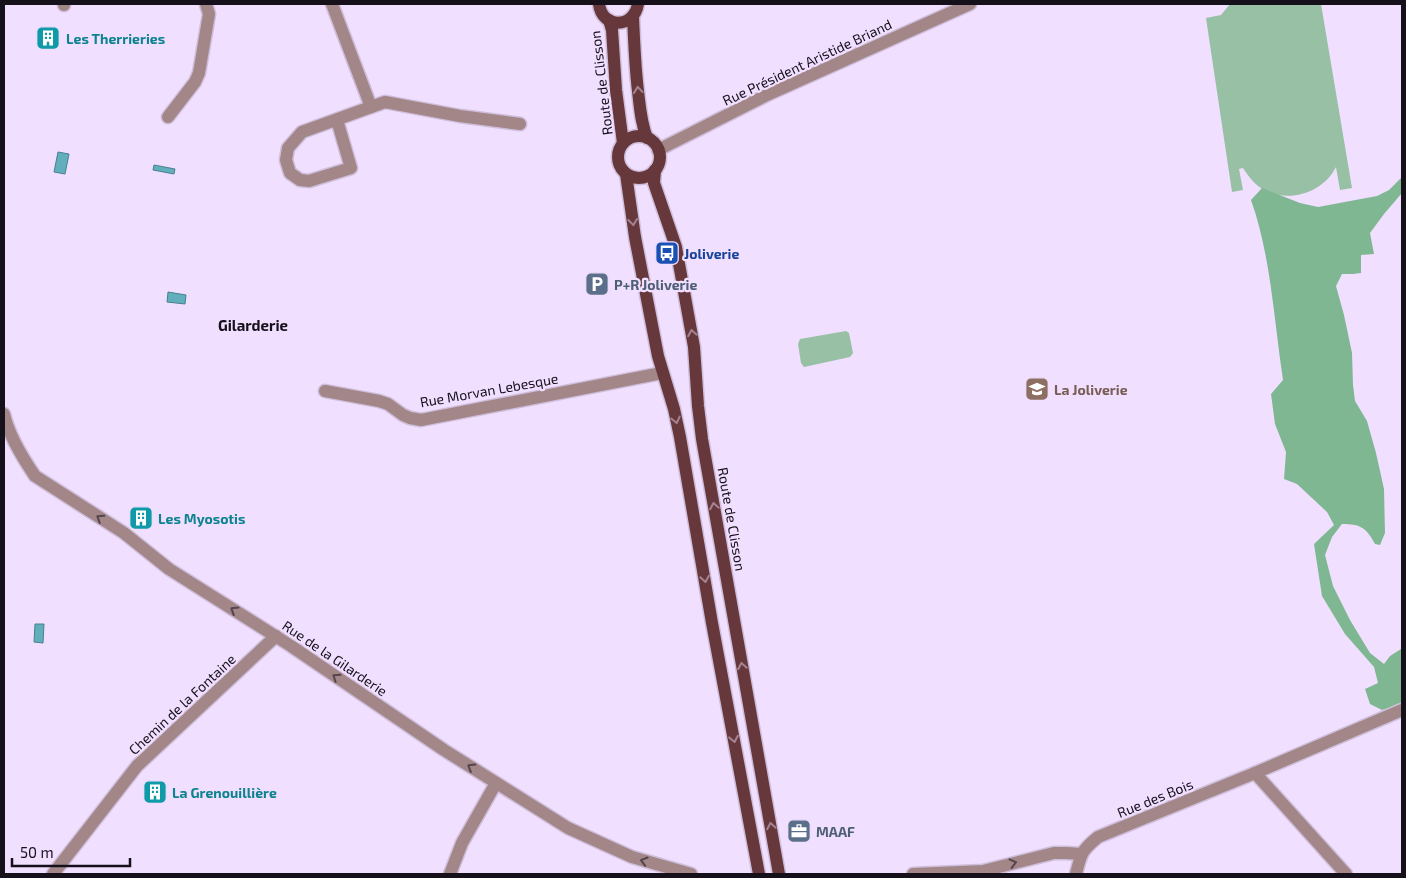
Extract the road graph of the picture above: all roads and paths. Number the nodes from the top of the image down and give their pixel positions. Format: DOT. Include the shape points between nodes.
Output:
graph roads {
  1 [pos="206,4"];
  2 [pos="332,4"];
  3 [pos="638,4"];
  4 [pos="970,4"];
  5 [pos="596,5"];
  6 [pos="633,16"];
  7 [pos="609,20"];
  8 [pos="371,107"];
  9 [pos="168,117"];
  10 [pos="337,120"];
  11 [pos="520,124"];
  12 [pos="647,138"];
  13 [pos="623,143"];
  14 [pos="658,150"];
  15 [pos="655,170"];
  16 [pos="626,174"];
  17 [pos="662,373"];
  18 [pos="325,391"];
  19 [pos="4,414"];
  20 [pos="276,636"];
  21 [pos="1402,710"];
  22 [pos="1255,773"];
  23 [pos="496,783"];
  24 [pos="1081,854"];
  25 [pos="53,874"];
  26 [pos="450,874"];
  27 [pos="691,874"];
  28 [pos="759,874"];
  29 [pos="779,874"];
  30 [pos="913,874"];
  31 [pos="1076,874"];
  32 [pos="1346,874"];
  1 -- 9 [label="street" via="209,14 199,73"];
  2 -- 8 [label="street"];
  3 -- 6 [label="main road"];
  4 -- 14 [label="street, Rue Président Aristide Briand" via="767,95"];
  5 -- 7 [label="main road"];
  6 -- 7 [label="main road" via="620,23"];
  12 -- 6 [label="main road, one-way" via="640,114"];
  7 -- 13 [label="main road, Route de Clisson"];
  8 -- 10 [label="street"];
  8 -- 11 [label="street" via="385,102"];
  10 -- 10 [label="street" via="302,132 288,148 286,160 290,173 309,182 352,168"];
  12 -- 13 [label="main road" via="636,136"];
  12 -- 14 [label="main road"];
  13 -- 16 [label="main road" via="618,159"];
  14 -- 15 [label="main road" via="660,158"];
  15 -- 16 [label="main road" via="640,178"];
  29 -- 15 [label="main road, Route de Clisson, one-way" via="702,438 694,346 676,247 654,183"];
  16 -- 17 [label="main road, one-way"];
  17 -- 18 [label="street, Rue Morvan Lebesque" via="421,420 403,415 379,401"];
  17 -- 28 [label="main road, one-way" via="680,437"];
  20 -- 19 [label="street, Rue de la Gilarderie, one-way" via="169,569 124,533 35,476 25,462"];
  23 -- 20 [label="street, Rue de la Gilarderie, one-way"];
  20 -- 25 [label="street, Chemin de la Fontaine" via="144,759"];
  21 -- 22 [label="street, Rue des Bois"];
  22 -- 24 [label="street, Rue des Bois" via="1098,837"];
  22 -- 32 [label="street"];
  23 -- 26 [label="street" via="462,843"];
  27 -- 23 [label="street, Rue de la Gilarderie, one-way" via="632,857 568,828"];
  30 -- 24 [label="street, one-way" via="983,871 1054,853"];
  24 -- 31 [label="street"];
}
